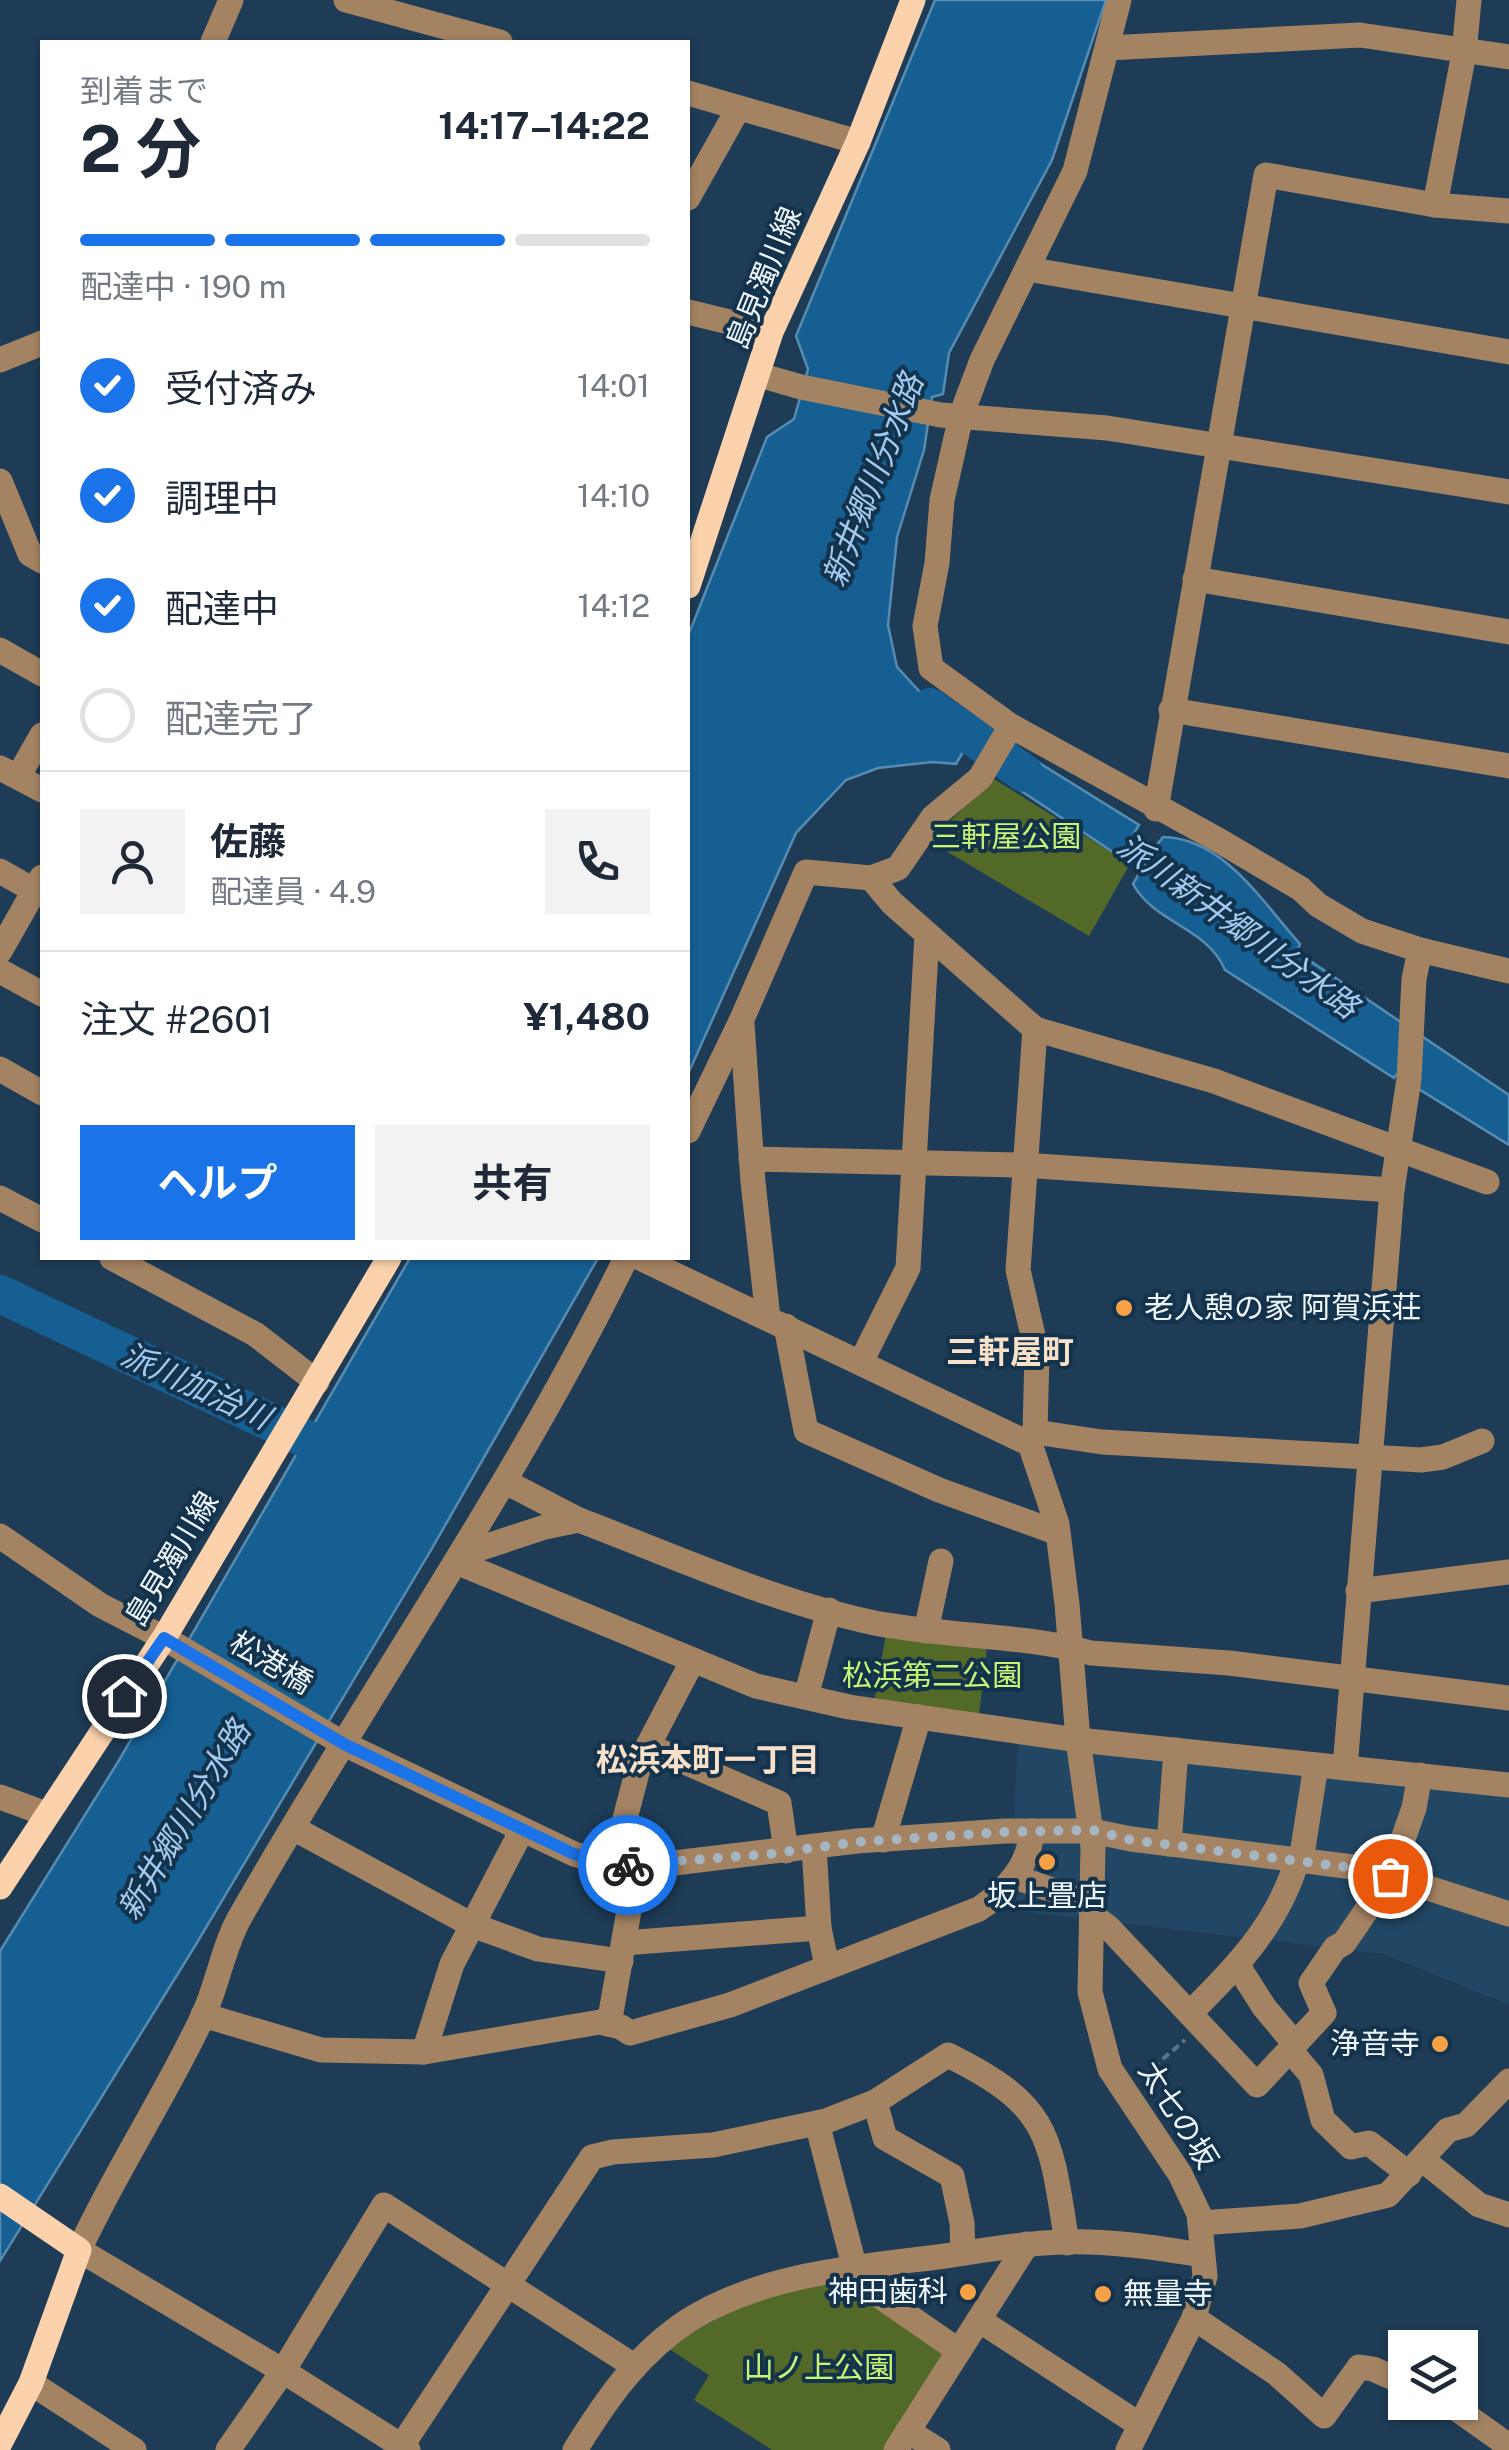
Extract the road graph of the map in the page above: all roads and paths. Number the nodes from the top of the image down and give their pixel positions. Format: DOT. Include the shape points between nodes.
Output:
graph roads {
  1 [pos="231,0"];
  2 [pos="346,0"];
  3 [pos="913,0"];
  4 [pos="1120,0"];
  5 [pos="1469,0"];
  6 [pos="214,40"];
  7 [pos="493,40"];
  8 [pos="1107,48"];
  9 [pos="1464,53"];
  10 [pos="1509,57"];
  11 [pos="690,94"];
  12 [pos="738,109"];
  13 [pos="858,142"];
  14 [pos="690,194"];
  15 [pos="1435,205"];
  16 [pos="1509,212"];
  17 [pos="1027,269"];
  18 [pos="1242,304"];
  19 [pos="690,312"];
  20 [pos="771,332"];
  21 [pos="40,344"];
  22 [pos="1509,352"];
  23 [pos="0,360"];
  24 [pos="760,375"];
  25 [pos="951,416"];
  26 [pos="1217,444"];
  27 [pos="0,480"];
  28 [pos="1509,492"];
  29 [pos="40,560"];
  30 [pos="1194,579"];
  31 [pos="690,580"];
  32 [pos="1509,632"];
  33 [pos="0,650"];
  34 [pos="40,673"];
  35 [pos="1171,710"];
  36 [pos="1011,726"];
  37 [pos="40,737"];
  38 [pos="1509,766"];
  39 [pos="9,773"];
  40 [pos="40,789"];
  41 [pos="1156,809"];
  42 [pos="0,871"];
  43 [pos="870,878"];
  44 [pos="40,888"];
  45 [pos="927,934"];
  46 [pos="1420,950"];
  47 [pos="0,951"];
  48 [pos="0,971"];
  49 [pos="1509,971"];
  50 [pos="40,993"];
  51 [pos="742,1019"];
  52 [pos="1035,1029"];
  53 [pos="0,1068"];
  54 [pos="40,1092"];
  55 [pos="690,1126"];
  56 [pos="1399,1148"];
  57 [pos="751,1160"];
  58 [pos="913,1162"];
  59 [pos="1023,1165"];
  60 [pos="1487,1182"];
  61 [pos="1392,1190"];
  62 [pos="0,1198"];
  63 [pos="40,1219"];
  64 [pos="116,1260"];
  65 [pos="388,1260"];
  66 [pos="625,1260"];
  67 [pos="644,1260"];
  68 [pos="777,1322"];
  69 [pos="861,1362"];
  70 [pos="317,1382"];
  71 [pos="1033,1438"];
  72 [pos="1482,1441"];
  73 [pos="1369,1455"];
  74 [pos="506,1482"];
  75 [pos="578,1520"];
  76 [pos="1058,1533"];
  77 [pos="0,1536"];
  78 [pos="458,1559"];
  79 [pos="941,1562"];
  80 [pos="1509,1572"];
  81 [pos="1358,1591"];
  82 [pos="830,1610"];
  83 [pos="926,1632"];
  84 [pos="164,1638"];
  85 [pos="1071,1648"];
  86 [pos="693,1660"];
  87 [pos="1352,1679"];
  88 [pos="806,1698"];
  89 [pos="1509,1698"];
  90 [pos="919,1717"];
  91 [pos="1078,1740"];
  92 [pos="344,1744"];
  93 [pos="648,1746"];
  94 [pos="1176,1750"];
  95 [pos="1316,1765"];
  96 [pos="1345,1768"];
  97 [pos="1420,1776"];
  98 [pos="1509,1785"];
  99 [pos="0,1797"];
  100 [pos="46,1814"];
  101 [pos="293,1828"];
  102 [pos="522,1830"];
  103 [pos="1092,1830"];
  104 [pos="1032,1831"];
  105 [pos="883,1840"];
  106 [pos="1169,1844"];
  107 [pos="814,1848"];
  108 [pos="786,1851"];
  109 [pos="1299,1861"];
  110 [pos="625,1865"];
  111 [pos="1390,1876"];
  112 [pos="1015,1877"];
  113 [pos="0,1887"];
  114 [pos="1092,1909"];
  115 [pos="1509,1914"];
  116 [pos="472,1926"];
  117 [pos="819,1928"];
  118 [pos="622,1952"];
  119 [pos="826,1966"];
  120 [pos="1238,1966"];
  121 [pos="203,2015"];
  122 [pos="1195,2019"];
  123 [pos="610,2024"];
  124 [pos="1293,2047"];
  125 [pos="424,2052"];
  126 [pos="1506,2084"];
  127 [pos="1123,2091"];
  128 [pos="874,2102"];
  129 [pos="817,2123"];
  130 [pos="1416,2168"];
  131 [pos="0,2196"];
  132 [pos="1509,2216"];
  133 [pos="1200,2224"];
  134 [pos="1067,2242"];
  135 [pos="1027,2244"];
  136 [pos="78,2250"];
  137 [pos="962,2253"];
  138 [pos="1202,2255"];
  139 [pos="848,2270"];
  140 [pos="507,2284"];
  141 [pos="1194,2318"];
  142 [pos="978,2320"];
  143 [pos="959,2351"];
  144 [pos="634,2366"];
  145 [pos="283,2370"];
  146 [pos="1388,2375"];
  147 [pos="31,2383"];
  148 [pos="1472,2420"];
  149 [pos="1140,2425"];
  150 [pos="902,2441"];
  151 [pos="0,2443"];
  152 [pos="1509,2446"];
  153 [pos="403,2449"];
  154 [pos="134,2450"];
  155 [pos="228,2450"];
  156 [pos="575,2450"];
  157 [pos="938,2450"];
  158 [pos="1128,2450"];
  1 -- 6 [label="street"];
  2 -- 7 [label="street"];
  3 -- 13 [label="main road, 島見濁川線"];
  4 -- 8 [label="street"];
  5 -- 9 [label="street"];
  8 -- 9 [label="street" via="1360,36"];
  8 -- 17 [label="street" via="1075,171"];
  9 -- 10 [label="street"];
  9 -- 15 [label="street"];
  11 -- 12 [label="street"];
  12 -- 13 [label="street"];
  12 -- 14 [label="street"];
  13 -- 20 [label="main road, 島見濁川線"];
  15 -- 16 [label="street"];
  15 -- 18 [label="street" via="1266,175"];
  17 -- 18 [label="street"];
  17 -- 25 [label="street"];
  18 -- 22 [label="street"];
  18 -- 26 [label="street"];
  19 -- 20 [label="street"];
  20 -- 24 [label="main road, 島見濁川線"];
  21 -- 23 [label="street"];
  24 -- 25 [label="street"];
  24 -- 31 [label="main road, 島見濁川線"];
  25 -- 26 [label="street"];
  25 -- 36 [label="street" via="925,626 931,668"];
  26 -- 28 [label="street"];
  26 -- 30 [label="street"];
  27 -- 29 [label="street" via="30,554"];
  30 -- 32 [label="street"];
  30 -- 35 [label="street"];
  33 -- 34 [label="street"];
  35 -- 38 [label="street"];
  35 -- 41 [label="street"];
  36 -- 41 [label="street"];
  36 -- 43 [label="street" via="980,778 933,818 898,868"];
  37 -- 39 [label="street"];
  39 -- 40 [label="street"];
  41 -- 46 [label="street" via="1220,841 1362,931"];
  42 -- 44 [label="street"];
  43 -- 45 [label="street"];
  43 -- 51 [label="street" via="806,872"];
  44 -- 47 [label="street"];
  45 -- 52 [label="street"];
  45 -- 58 [label="street"];
  46 -- 49 [label="street"];
  46 -- 56 [label="street"];
  48 -- 50 [label="street"];
  51 -- 55 [label="street"];
  51 -- 57 [label="street"];
  52 -- 56 [label="street" via="1214,1081"];
  52 -- 59 [label="street, 太七の坂"];
  53 -- 54 [label="street"];
  56 -- 60 [label="street"];
  56 -- 61 [label="street"];
  57 -- 58 [label="street"];
  57 -- 68 [label="street"];
  58 -- 59 [label="street"];
  58 -- 69 [label="street" via="908,1268"];
  59 -- 61 [label="street"];
  59 -- 71 [label="street, 太七の坂" via="1018,1270 1038,1352"];
  61 -- 73 [label="street"];
  62 -- 63 [label="street"];
  64 -- 70 [label="street" via="256,1334"];
  65 -- 70 [label="main road, 島見濁川線"];
  66 -- 74 [label="street"];
  67 -- 68 [label="street"];
  68 -- 69 [label="street"];
  68 -- 76 [label="street" via="806,1431 938,1490"];
  69 -- 71 [label="street"];
  70 -- 84 [label="main road, 島見濁川線"];
  71 -- 73 [label="street"];
  71 -- 76 [label="street, 太七の坂"];
  72 -- 73 [label="street" via="1421,1460"];
  73 -- 81 [label="street"];
  74 -- 75 [label="street"];
  74 -- 78 [label="street"];
  75 -- 78 [label="street"];
  75 -- 82 [label="street"];
  76 -- 85 [label="street, 太七の坂"];
  77 -- 84 [label="street, 松港橋" via="100,1605"];
  78 -- 86 [label="street"];
  78 -- 92 [label="street"];
  79 -- 83 [label="street"];
  80 -- 81 [label="street"];
  81 -- 87 [label="street"];
  82 -- 83 [label="street"];
  82 -- 88 [label="street"];
  83 -- 85 [label="street"];
  84 -- 92 [label="street, 松港橋"];
  84 -- 100 [label="main road, 島見濁川線"];
  85 -- 87 [label="street"];
  85 -- 91 [label="street, 太七の坂"];
  86 -- 88 [label="street"];
  86 -- 93 [label="street"];
  87 -- 89 [label="street"];
  87 -- 96 [label="street"];
  88 -- 90 [label="street"];
  90 -- 91 [label="street"];
  90 -- 105 [label="street"];
  91 -- 94 [label="street"];
  91 -- 103 [label="street, 太七の坂"];
  92 -- 101 [label="street"];
  92 -- 102 [label="street, 松港橋"];
  93 -- 108 [label="street" via="779,1803"];
  93 -- 110 [label="street" via="640,1760"];
  94 -- 95 [label="street"];
  94 -- 106 [label="street"];
  95 -- 96 [label="street"];
  95 -- 109 [label="street"];
  96 -- 97 [label="street"];
  97 -- 98 [label="street"];
  97 -- 111 [label="street"];
  99 -- 100 [label="street"];
  100 -- 113 [label="main road, 島見濁川線"];
  101 -- 116 [label="street"];
  101 -- 121 [label="street" via="237,1922"];
  102 -- 110 [label="street, 松港橋" via="574,1854"];
  102 -- 116 [label="street"];
  103 -- 104 [label="street"];
  103 -- 106 [label="street"];
  103 -- 114 [label="street, 太七の坂"];
  104 -- 105 [label="street"];
  104 -- 112 [label="street"];
  105 -- 107 [label="street"];
  106 -- 109 [label="street"];
  107 -- 108 [label="street"];
  107 -- 117 [label="street"];
  108 -- 110 [label="street"];
  109 -- 111 [label="street"];
  109 -- 120 [label="street" via="1289,1889"];
  110 -- 118 [label="street"];
  111 -- 115 [label="street"];
  111 -- 124 [label="street" via="1311,1983 1324,2013"];
  112 -- 114 [label="street"];
  112 -- 119 [label="street" via="979,1909"];
  114 -- 122 [label="street"];
  114 -- 127 [label="street, 太七の坂" via="1090,1992 1110,2069"];
  116 -- 118 [label="street" via="538,1949"];
  116 -- 125 [label="street" via="452,1964"];
  117 -- 118 [label="street"];
  117 -- 119 [label="street"];
  118 -- 123 [label="street"];
  119 -- 123 [label="street" via="630,2033"];
  120 -- 122 [label="street"];
  120 -- 124 [label="street"];
  121 -- 125 [label="street" via="322,2050"];
  121 -- 136 [label="street"];
  122 -- 124 [label="street" via="1257,2085"];
  122 -- 127 [label="path" via="1169,2055"];
  123 -- 125 [label="street"];
  124 -- 130 [label="street" via="1311,2075 1323,2120 1351,2148 1368,2143"];
  126 -- 130 [label="street" via="1466,2124 1448,2130"];
  127 -- 133 [label="street, 太七の坂" via="1180,2174"];
  128 -- 129 [label="street"];
  128 -- 134 [label="street" via="948,2055 1008,2089 1038,2123 1054,2161"];
  128 -- 137 [label="street" via="885,2138 952,2176"];
  129 -- 139 [label="street"];
  129 -- 140 [label="street" via="712,2145 592,2157"];
  130 -- 132 [label="street"];
  130 -- 133 [label="street" via="1388,2196 1332,2211"];
  131 -- 136 [label="main road"];
  133 -- 138 [label="street, 太七の坂"];
  134 -- 135 [label="street"];
  134 -- 138 [label="street"];
  135 -- 137 [label="street"];
  135 -- 142 [label="street"];
  136 -- 145 [label="street"];
  136 -- 147 [label="main road"];
  137 -- 139 [label="street"];
  138 -- 141 [label="street, 太七の坂"];
  139 -- 143 [label="street"];
  139 -- 144 [label="street" via="746,2292 688,2321"];
  140 -- 144 [label="street"];
  140 -- 145 [label="street" via="384,2205"];
  140 -- 153 [label="street"];
  141 -- 146 [label="street" via="1324,2416 1359,2367"];
  141 -- 149 [label="street, 太七の坂"];
  142 -- 143 [label="street"];
  142 -- 149 [label="street"];
  143 -- 150 [label="street"];
  144 -- 156 [label="street"];
  145 -- 153 [label="street"];
  145 -- 155 [label="street"];
  147 -- 151 [label="main road"];
  147 -- 154 [label="street"];
  148 -- 152 [label="street"];
  149 -- 158 [label="street, 太七の坂"];
  150 -- 157 [label="street"];
}
